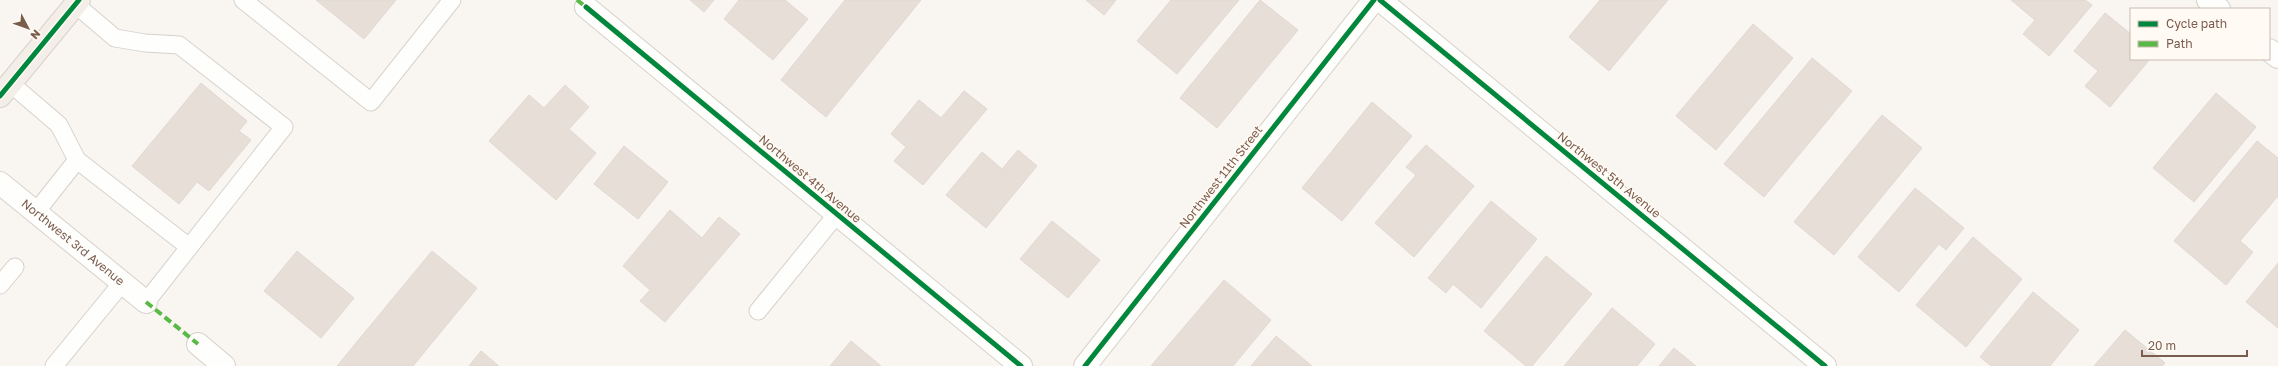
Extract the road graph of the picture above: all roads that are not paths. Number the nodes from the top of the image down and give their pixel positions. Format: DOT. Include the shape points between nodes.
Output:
graph roads {
  1 [pos="243,0"];
  2 [pos="452,0"];
  3 [pos="1374,0"];
  4 [pos="1380,0"];
  5 [pos="2208,0"];
  6 [pos="77,2"];
  7 [pos="586,7"];
  8 [pos="2218,8"];
  9 [pos="2270,51"];
  10 [pos="2278,57"];
  11 [pos="5,90"];
  12 [pos="77,160"];
  13 [pos="0,183"];
  14 [pos="36,212"];
  15 [pos="837,214"];
  16 [pos="189,248"];
  17 [pos="15,267"];
  18 [pos="122,283"];
  19 [pos="0,285"];
  20 [pos="146,302"];
  21 [pos="758,311"];
  22 [pos="198,344"];
  23 [pos="54,366"];
  24 [pos="224,366"];
  25 [pos="1022,366"];
  26 [pos="1085,366"];
  27 [pos="1825,366"];
  1 -- 2 [label="lane" via="370,102"];
  3 -- 26 [label="street, Northwest 11th Street"];
  4 -- 27 [label="street, Northwest 5th Avenue"];
  5 -- 8 [label="street"];
  6 -- 11 [label="main road"];
  6 -- 16 [label="lane" via="115,38 179,45 284,127"];
  7 -- 15 [label="street, Northwest 4th Avenue"];
  9 -- 10 [label="street"];
  11 -- 12 [label="lane" via="59,125"];
  12 -- 14 [label="lane"];
  12 -- 16 [label="lane"];
  13 -- 14 [label="street, Northwest 3rd Avenue"];
  14 -- 18 [label="street, Northwest 3rd Avenue"];
  15 -- 21 [label="lane"];
  15 -- 25 [label="street, Northwest 4th Avenue"];
  16 -- 20 [label="lane"];
  17 -- 19 [label="lane"];
  18 -- 20 [label="street, Northwest 3rd Avenue"];
  18 -- 23 [label="lane"];
  22 -- 24 [label="street"];
}
